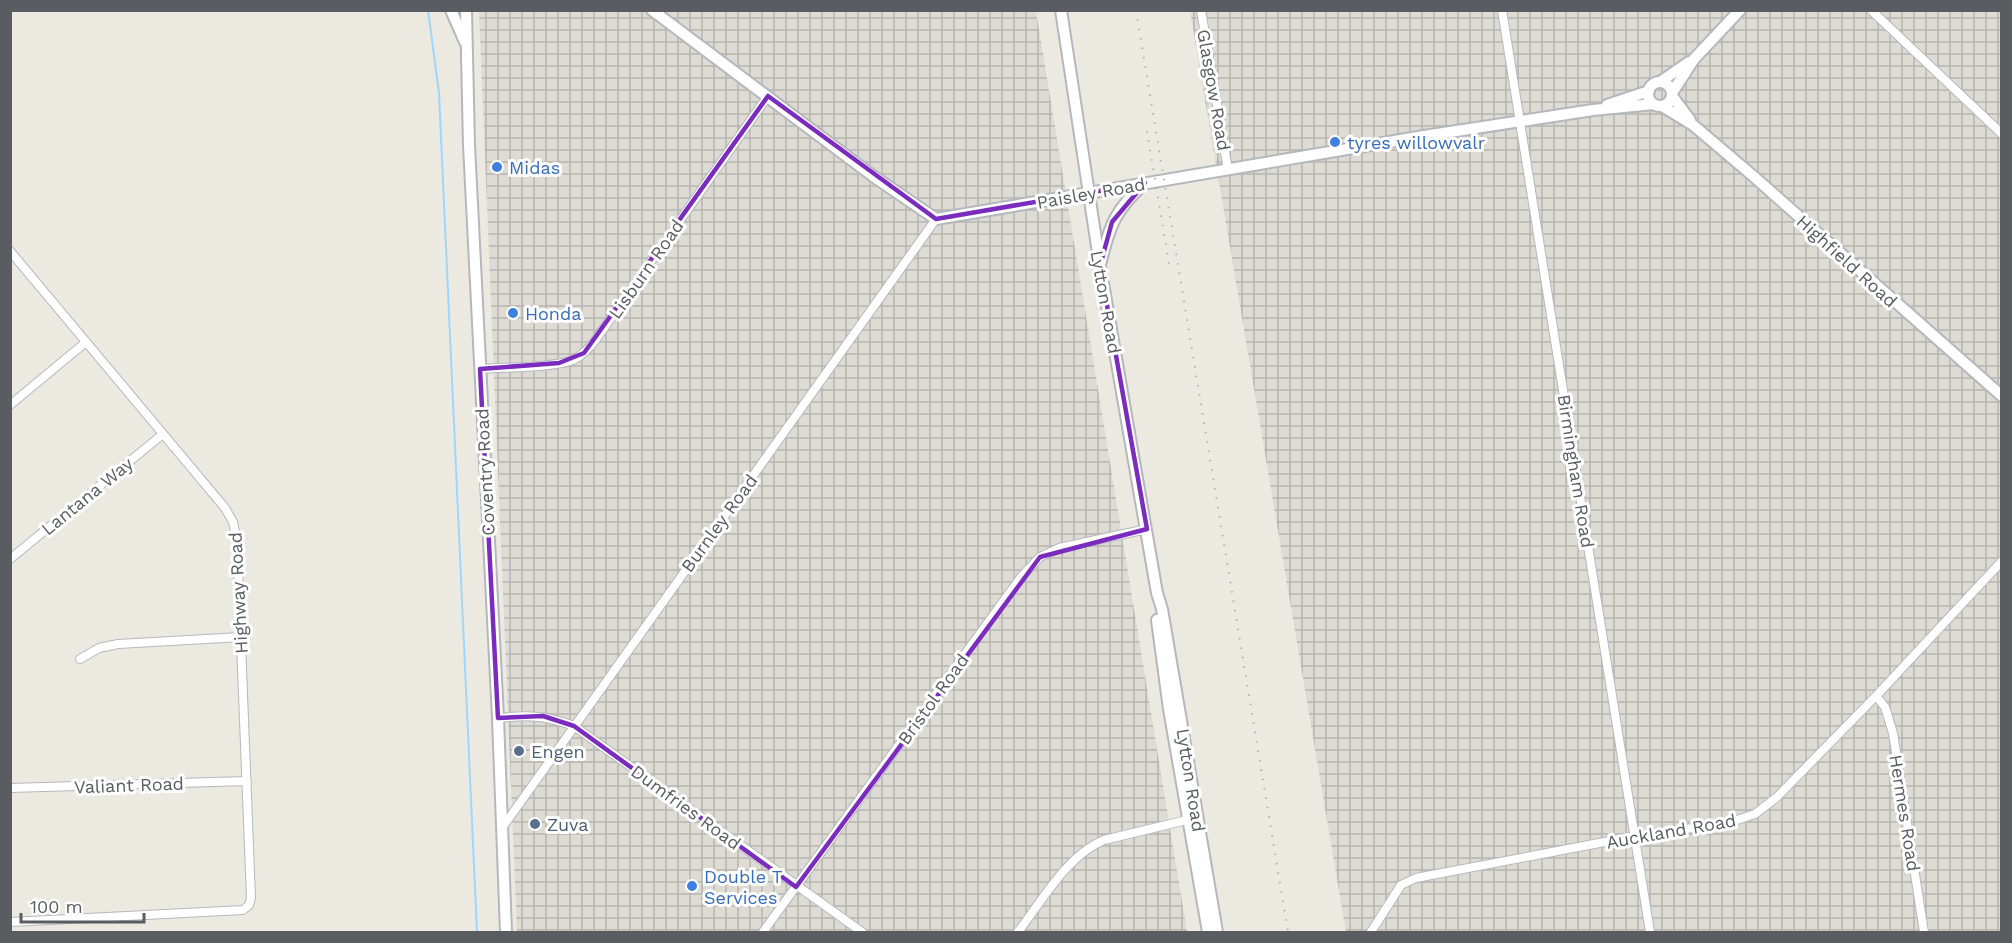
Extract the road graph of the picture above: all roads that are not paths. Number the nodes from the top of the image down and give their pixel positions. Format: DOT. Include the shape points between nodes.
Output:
graph roads {
  1 [pos="451,10"];
  2 [pos="466,10"];
  3 [pos="652,10"];
  4 [pos="1061,10"];
  5 [pos="1201,10"];
  6 [pos="1502,10"];
  7 [pos="1740,10"];
  8 [pos="1871,10"];
  9 [pos="467,48"];
  10 [pos="1694,58"];
  11 [pos="1660,82"];
  12 [pos="1649,91"];
  13 [pos="1672,94"];
  14 [pos="768,96"];
  15 [pos="1658,105"];
  16 [pos="1593,110"];
  17 [pos="1518,121"];
  18 [pos="1693,125"];
  19 [pos="2001,134"];
  20 [pos="1228,170"];
  21 [pos="1145,183"];
  22 [pos="1089,194"];
  23 [pos="936,219"];
  24 [pos="10,251"];
  25 [pos="1100,266"];
  26 [pos="86,342"];
  27 [pos="480,369"];
  28 [pos="2001,396"];
  29 [pos="10,405"];
  30 [pos="163,434"];
  31 [pos="1146,529"];
  32 [pos="10,559"];
  33 [pos="2001,561"];
  34 [pos="241,637"];
  35 [pos="80,659"];
  36 [pos="1876,696"];
  37 [pos="498,718"];
  38 [pos="574,726"];
  39 [pos="247,781"];
  40 [pos="10,788"];
  41 [pos="1192,818"];
  42 [pos="502,828"];
  43 [pos="1636,836"];
  44 [pos="796,887"];
  45 [pos="10,922"];
  46 [pos="506,933"];
  47 [pos="763,933"];
  48 [pos="862,933"];
  49 [pos="1018,933"];
  50 [pos="1208,933"];
  51 [pos="1216,933"];
  52 [pos="1371,933"];
  53 [pos="1650,933"];
  54 [pos="1924,933"];
  1 -- 9 [label="main road"];
  2 -- 9 [label="main road, Coventry Road"];
  3 -- 14 [label="main road"];
  4 -- 22 [label="main road, Lytton Road"];
  5 -- 20 [label="street, Glasgow Road"];
  6 -- 17 [label="street, Birmingham Road"];
  7 -- 10 [label="main road"];
  8 -- 19 [label="street"];
  9 -- 27 [label="main road, Coventry Road"];
  10 -- 11 [label="main road"];
  10 -- 13 [label="main road"];
  11 -- 12 [label="main road"];
  11 -- 13 [label="main road"];
  12 -- 15 [label="main road" via="1649,98"];
  12 -- 16 [label="main road, Paisley Road"];
  13 -- 15 [label="main road" via="1668,103"];
  13 -- 18 [label="main road, Highfield Road"];
  14 -- 23 [label="main road"];
  14 -- 27 [label="street, Lisburn Road" via="584,353 559,363"];
  15 -- 16 [label="main road, Paisley Road"];
  15 -- 18 [label="main road, Highfield Road"];
  16 -- 17 [label="main road, Paisley Road"];
  17 -- 20 [label="main road, Paisley Road"];
  17 -- 43 [label="street, Birmingham Road"];
  18 -- 28 [label="main road, Highfield Road"];
  20 -- 21 [label="main road, Paisley Road"];
  21 -- 22 [label="main road, Paisley Road"];
  21 -- 25 [label="main road" via="1112,222"];
  22 -- 23 [label="main road, Paisley Road"];
  22 -- 25 [label="main road, Lytton Road"];
  23 -- 38 [label="street, Burnley Road"];
  24 -- 26 [label="street, Highway Road"];
  25 -- 31 [label="main road, Lytton Road"];
  26 -- 29 [label="street"];
  26 -- 30 [label="street, Highway Road"];
  27 -- 37 [label="main road, Coventry Road"];
  30 -- 32 [label="street, Lantana Way"];
  30 -- 34 [label="street, Highway Road" via="233,522"];
  31 -- 41 [label="main road, Lytton Road" via="1162,609"];
  31 -- 44 [label="street, Bristol Road" via="1059,548 1040,557 1021,577"];
  33 -- 36 [label="street, Auckland Road"];
  34 -- 35 [label="street" via="118,644 99,648"];
  34 -- 39 [label="street, Highway Road"];
  36 -- 43 [label="street, Auckland Road" via="1777,797 1755,814 1728,823"];
  36 -- 54 [label="street, Hermes Road" via="1887,712 1893,733"];
  37 -- 38 [label="street, Dumfries Road" via="543,716"];
  37 -- 42 [label="main road, Coventry Road"];
  38 -- 42 [label="street, Burnley Road"];
  38 -- 44 [label="street, Dumfries Road"];
  39 -- 40 [label="street, Valiant Road"];
  39 -- 45 [label="street, Highway Road" via="251,898 243,910"];
  41 -- 49 [label="street" via="1093,844 1065,870"];
  41 -- 50 [label="main road, Lytton Road"];
  41 -- 51 [label="main road, Lytton Road"];
  42 -- 46 [label="main road, Coventry Road"];
  43 -- 52 [label="street, Auckland Road" via="1416,878 1401,885"];
  43 -- 53 [label="street, Birmingham Road"];
  44 -- 47 [label="street, Bristol Road"];
  44 -- 48 [label="street, Dumfries Road"];
}
